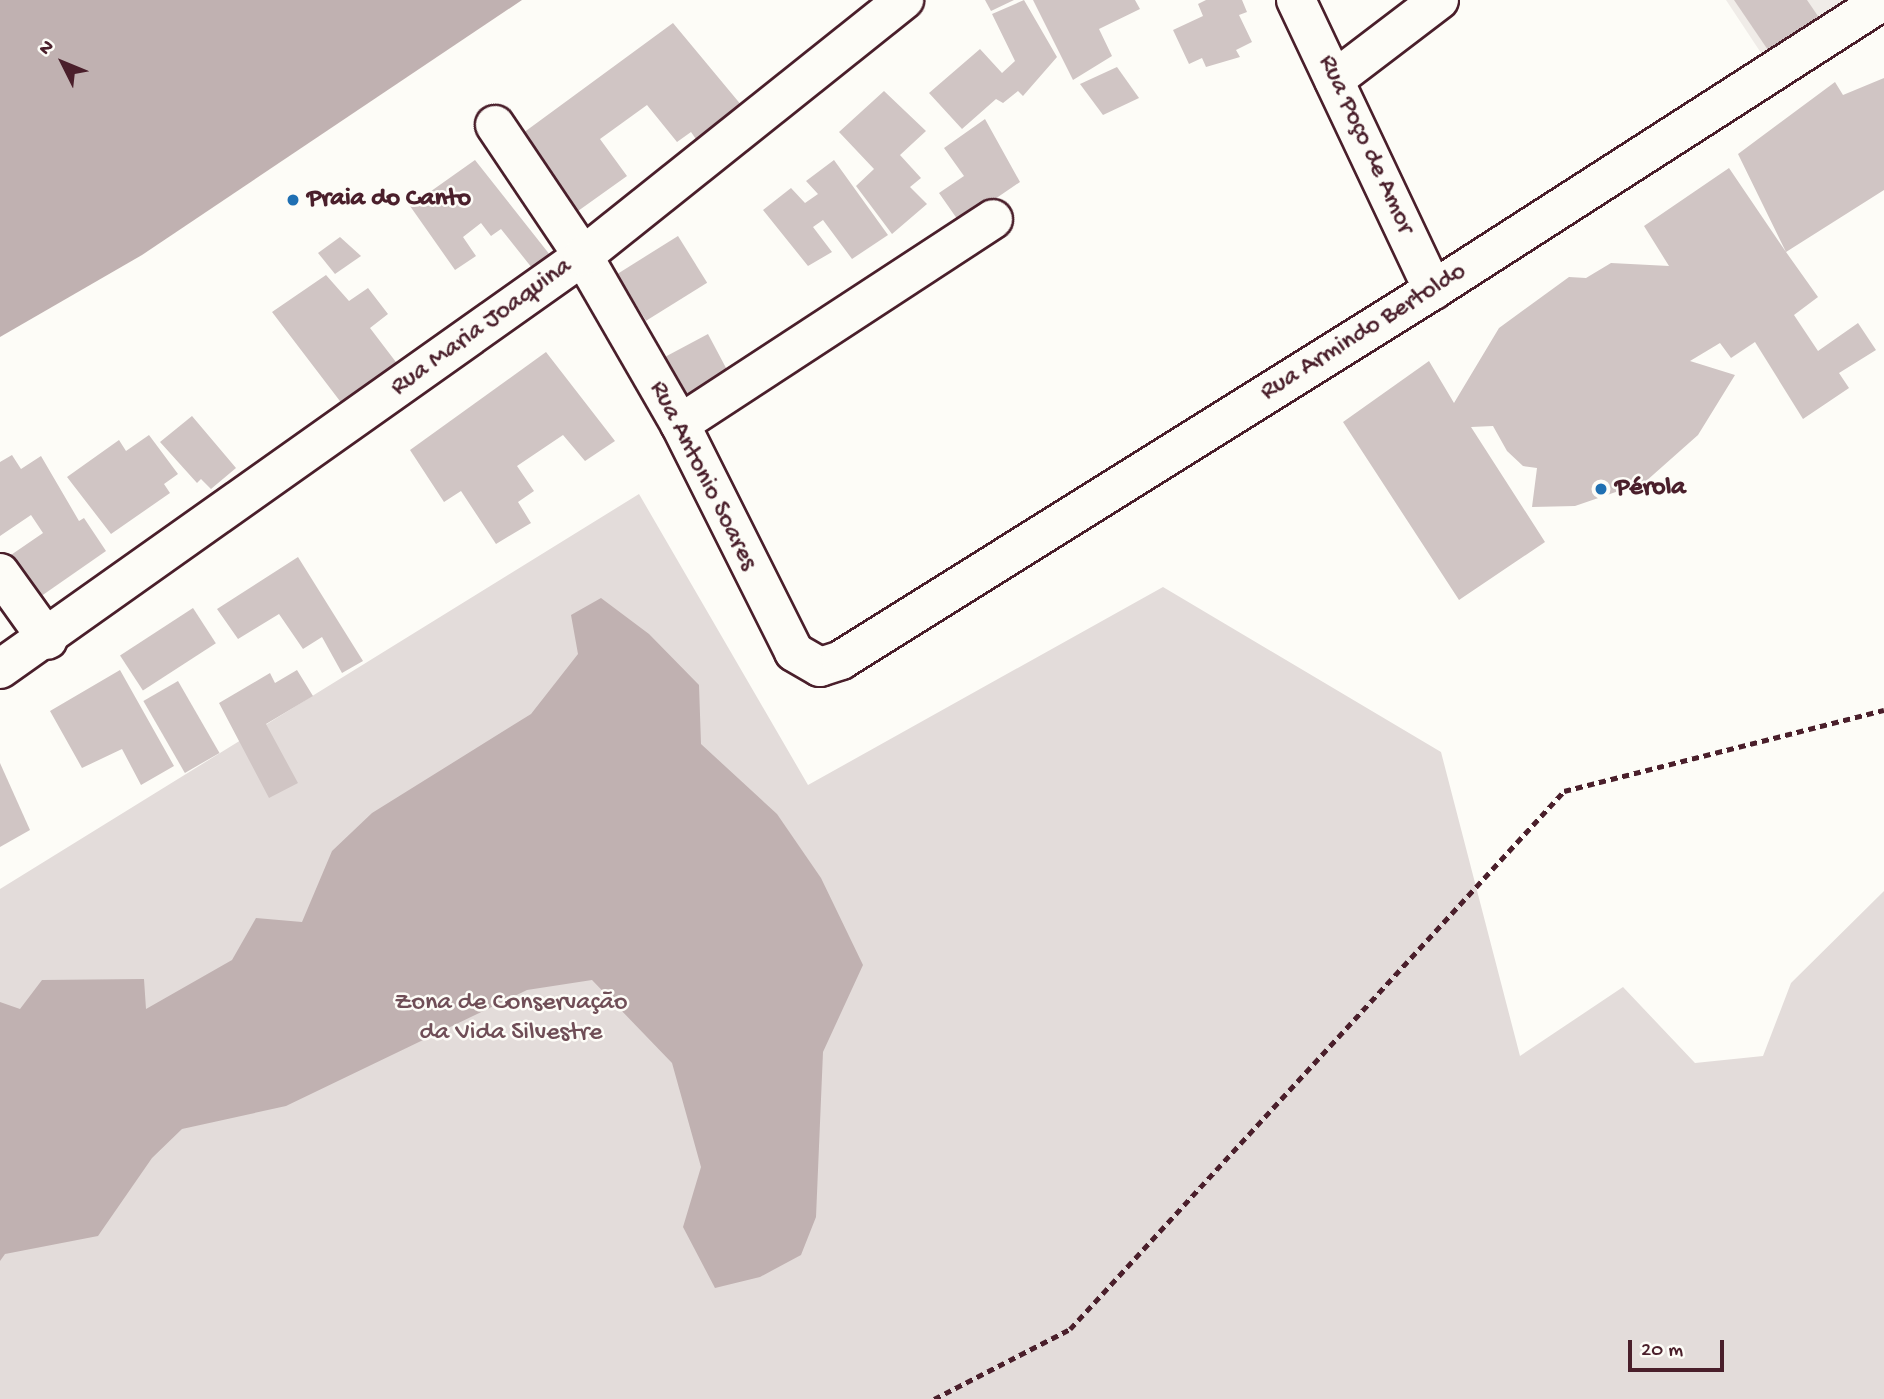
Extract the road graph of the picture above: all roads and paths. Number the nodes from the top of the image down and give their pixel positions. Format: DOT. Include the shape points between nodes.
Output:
graph roads {
  1 [pos="904,0"];
  2 [pos="1296,0"];
  3 [pos="1439,0"];
  4 [pos="1884,0"];
  5 [pos="1335,80"];
  6 [pos="495,125"];
  7 [pos="993,219"];
  8 [pos="583,256"];
  9 [pos="1433,290"];
  10 [pos="680,424"];
  11 [pos="0,573"];
  12 [pos="48,640"];
  13 [pos="841,660"];
  14 [pos="0,669"];
  15 [pos="1884,710"];
  16 [pos="933,1399"];
  1 -- 8 [label="street, Rua Maria Joaquina"];
  2 -- 5 [label="street, Rua Poço de Amor"];
  3 -- 5 [label="street"];
  4 -- 9 [label="street, Rua Armindo Bertoldo"];
  5 -- 9 [label="street, Rua Poço de Amor"];
  6 -- 8 [label="street, Rua Antonio Soares"];
  7 -- 10 [label="street"];
  8 -- 10 [label="street, Rua Antonio Soares"];
  8 -- 12 [label="street, Rua Maria Joaquina"];
  9 -- 13 [label="street, Rua Armindo Bertoldo"];
  10 -- 13 [label="street, Rua Antonio Soares" via="794,652 820,667"];
  11 -- 12 [label="street"];
  12 -- 14 [label="street, Rua Maria Joaquina"];
  15 -- 16 [label="path" via="1564,791 1070,1329"];
}
